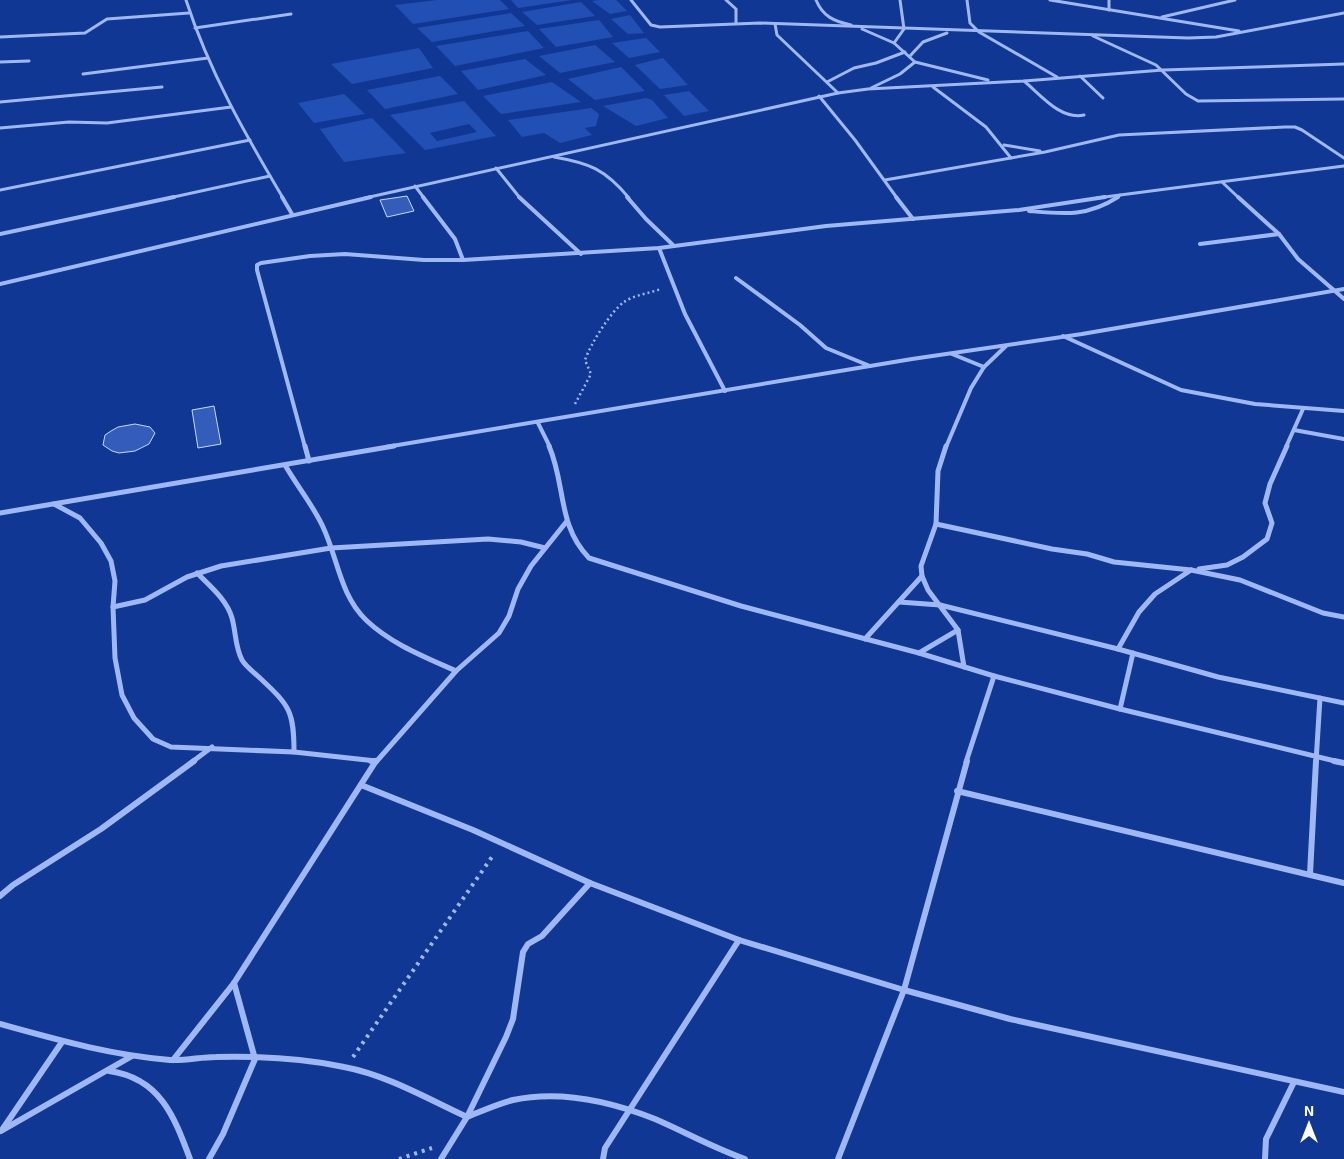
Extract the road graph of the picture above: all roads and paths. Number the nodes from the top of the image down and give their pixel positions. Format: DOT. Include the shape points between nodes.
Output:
graph roads {
  1 [pos="186,0"];
  2 [pos="631,0"];
  3 [pos="726,0"];
  4 [pos="816,0"];
  5 [pos="900,0"];
  6 [pos="967,0"];
  7 [pos="1050,0"];
  8 [pos="1110,0"];
  9 [pos="1235,0"];
  10 [pos="1109,10"];
  11 [pos="189,13"];
  12 [pos="1344,13"];
  13 [pos="291,14"];
  14 [pos="1159,18"];
  15 [pos="830,19"];
  16 [pos="736,23"];
  17 [pos="970,23"];
  18 [pos="775,24"];
  19 [pos="823,26"];
  20 [pos="195,28"];
  21 [pos="859,28"];
  22 [pos="904,29"];
  23 [pos="955,31"];
  24 [pos="979,32"];
  25 [pos="1245,32"];
  26 [pos="1090,34"];
  27 [pos="0,38"];
  28 [pos="894,43"];
  29 [pos="905,52"];
  30 [pos="910,56"];
  31 [pos="208,58"];
  32 [pos="29,61"];
  33 [pos="0,62"];
  34 [pos="915,62"];
  35 [pos="1344,64"];
  36 [pos="1163,70"];
  37 [pos="82,74"];
  38 [pos="1080,76"];
  39 [pos="1058,77"];
  40 [pos="1024,81"];
  41 [pos="827,82"];
  42 [pos="994,82"];
  43 [pos="162,87"];
  44 [pos="933,87"];
  45 [pos="868,89"];
  46 [pos="838,93"];
  47 [pos="820,96"];
  48 [pos="1103,98"];
  49 [pos="1344,99"];
  50 [pos="0,102"];
  51 [pos="231,107"];
  52 [pos="1084,115"];
  53 [pos="0,128"];
  54 [pos="250,140"];
  55 [pos="1004,146"];
  56 [pos="1045,152"];
  57 [pos="552,157"];
  58 [pos="1011,158"];
  59 [pos="1344,158"];
  60 [pos="1344,166"];
  61 [pos="496,168"];
  62 [pos="270,176"];
  63 [pos="885,180"];
  64 [pos="1222,182"];
  65 [pos="415,186"];
  66 [pos="0,190"];
  67 [pos="1122,194"];
  68 [pos="1019,210"];
  69 [pos="292,214"];
  70 [pos="913,219"];
  71 [pos="0,234"];
  72 [pos="1279,234"];
  73 [pos="1200,244"];
  74 [pos="673,245"];
  75 [pos="659,248"];
  76 [pos="581,254"];
  77 [pos="463,260"];
  78 [pos="736,278"];
  79 [pos="0,284"];
  80 [pos="674,286"];
  81 [pos="1344,289"];
  82 [pos="1334,291"];
  83 [pos="1344,299"];
  84 [pos="1063,336"];
  85 [pos="1006,346"];
  86 [pos="952,353"];
  87 [pos="871,366"];
  88 [pos="984,367"];
  89 [pos="725,391"];
  90 [pos="1303,409"];
  91 [pos="1344,411"];
  92 [pos="567,418"];
  93 [pos="538,423"];
  94 [pos="1294,430"];
  95 [pos="1344,439"];
  96 [pos="309,461"];
  97 [pos="285,465"];
  98 [pos="54,504"];
  99 [pos="0,513"];
  100 [pos="567,521"];
  101 [pos="936,524"];
  102 [pos="331,548"];
  103 [pos="545,548"];
  104 [pos="1191,570"];
  105 [pos="197,573"];
  106 [pos="922,576"];
  107 [pos="899,602"];
  108 [pos="940,605"];
  109 [pos="114,606"];
  110 [pos="1344,618"];
  111 [pos="958,630"];
  112 [pos="865,639"];
  113 [pos="1118,649"];
  114 [pos="919,653"];
  115 [pos="1133,653"];
  116 [pos="964,667"];
  117 [pos="456,671"];
  118 [pos="994,676"];
  119 [pos="1320,698"];
  120 [pos="1344,703"];
  121 [pos="1120,709"];
  122 [pos="212,747"];
  123 [pos="294,752"];
  124 [pos="1317,756"];
  125 [pos="376,762"];
  126 [pos="1344,763"];
  127 [pos="361,785"];
  128 [pos="957,791"];
  129 [pos="502,842"];
  130 [pos="1310,874"];
  131 [pos="590,883"];
  132 [pos="1344,883"];
  133 [pos="0,896"];
  134 [pos="739,940"];
  135 [pos="234,983"];
  136 [pos="904,990"];
  137 [pos="0,1024"];
  138 [pos="62,1042"];
  139 [pos="132,1056"];
  140 [pos="255,1059"];
  141 [pos="173,1060"];
  142 [pos="346,1067"];
  143 [pos="109,1071"];
  144 [pos="1294,1082"];
  145 [pos="1344,1092"];
  146 [pos="628,1111"];
  147 [pos="467,1118"];
  148 [pos="0,1132"];
  149 [pos="450,1142"];
  150 [pos="190,1159"];
  151 [pos="208,1159"];
  152 [pos="399,1159"];
  153 [pos="441,1159"];
  154 [pos="603,1159"];
  155 [pos="743,1159"];
  156 [pos="838,1159"];
  157 [pos="1265,1159"];
  1 -- 11 [label="street"];
  2 -- 16 [label="street" via="655,27"];
  3 -- 16 [label="street" via="736,9"];
  4 -- 15 [label="street" via="822,14"];
  5 -- 22 [label="street"];
  6 -- 17 [label="street"];
  7 -- 10 [label="street"];
  8 -- 10 [label="street"];
  9 -- 14 [label="street"];
  10 -- 14 [label="street"];
  11 -- 20 [label="street"];
  11 -- 27 [label="street" via="107,19 85,33"];
  12 -- 25 [label="street"];
  13 -- 20 [label="street"];
  14 -- 25 [label="street"];
  15 -- 19 [label="street"];
  15 -- 21 [label="street"];
  16 -- 18 [label="street"];
  17 -- 23 [label="street"];
  17 -- 24 [label="street"];
  18 -- 19 [label="street"];
  18 -- 41 [label="street" via="777,35"];
  19 -- 21 [label="street"];
  20 -- 31 [label="street"];
  21 -- 22 [label="street"];
  21 -- 28 [label="street"];
  22 -- 23 [label="street"];
  22 -- 28 [label="street"];
  23 -- 24 [label="street"];
  23 -- 30 [label="street" via="930,38"];
  24 -- 26 [label="street"];
  24 -- 39 [label="street"];
  25 -- 26 [label="street" via="1203,38"];
  26 -- 36 [label="street"];
  28 -- 29 [label="street"];
  29 -- 30 [label="street"];
  29 -- 41 [label="street" via="849,70"];
  30 -- 34 [label="street"];
  31 -- 37 [label="street"];
  31 -- 51 [label="street"];
  32 -- 33 [label="street"];
  34 -- 42 [label="street" via="940,71"];
  34 -- 45 [label="street" via="900,74"];
  35 -- 36 [label="street"];
  36 -- 38 [label="street"];
  36 -- 49 [label="street" via="1190,98 1198,101"];
  38 -- 39 [label="street"];
  38 -- 48 [label="street"];
  39 -- 40 [label="street"];
  40 -- 42 [label="street"];
  40 -- 52 [label="street" via="1063,114"];
  41 -- 46 [label="street"];
  42 -- 44 [label="street"];
  43 -- 50 [label="street"];
  44 -- 45 [label="street"];
  44 -- 55 [label="street" via="979,120"];
  45 -- 46 [label="street"];
  46 -- 47 [label="street"];
  47 -- 57 [label="street"];
  47 -- 63 [label="street"];
  51 -- 53 [label="street" via="107,123 69,122"];
  51 -- 54 [label="street"];
  54 -- 62 [label="street"];
  54 -- 66 [label="street"];
  55 -- 56 [label="street"];
  55 -- 58 [label="street"];
  56 -- 58 [label="street"];
  56 -- 59 [label="street" via="1119,135 1295,127"];
  57 -- 61 [label="street"];
  57 -- 74 [label="street" via="582,162 604,173"];
  58 -- 63 [label="street"];
  60 -- 64 [label="street"];
  61 -- 65 [label="street"];
  61 -- 76 [label="street" via="521,199"];
  62 -- 69 [label="street"];
  62 -- 71 [label="street"];
  63 -- 70 [label="street"];
  64 -- 67 [label="street"];
  64 -- 72 [label="street"];
  65 -- 69 [label="street"];
  65 -- 77 [label="street" via="455,239"];
  67 -- 68 [label="street"];
  67 -- 68 [label="street" via="1098,209 1078,215"];
  68 -- 70 [label="street"];
  69 -- 79 [label="street"];
  70 -- 74 [label="street"];
  72 -- 73 [label="street"];
  72 -- 82 [label="street" via="1298,258"];
  74 -- 75 [label="street"];
  75 -- 76 [label="street"];
  75 -- 80 [label="street"];
  76 -- 77 [label="street"];
  77 -- 96 [label="street" via="345,254 267,261 257,265"];
  78 -- 87 [label="street" via="826,348"];
  80 -- 89 [label="street" via="690,325"];
  80 -- 92 [label="path" via="645,293 617,308 588,351 585,360 590,374"];
  81 -- 82 [label="street"];
  82 -- 83 [label="street"];
  82 -- 84 [label="street"];
  84 -- 85 [label="street"];
  84 -- 90 [label="street" via="1182,390 1254,404"];
  85 -- 86 [label="street"];
  85 -- 88 [label="street"];
  86 -- 87 [label="street"];
  86 -- 88 [label="street"];
  87 -- 89 [label="street"];
  88 -- 101 [label="street" via="971,388 942,454 938,471"];
  89 -- 92 [label="street"];
  90 -- 91 [label="street"];
  90 -- 94 [label="street"];
  92 -- 93 [label="street"];
  93 -- 96 [label="street"];
  93 -- 100 [label="street" via="553,456"];
  94 -- 95 [label="street"];
  94 -- 104 [label="street" via="1265,503 1272,523 1267,539 1227,565"];
  96 -- 97 [label="street"];
  97 -- 98 [label="street"];
  97 -- 102 [label="street" via="321,523"];
  98 -- 99 [label="street"];
  98 -- 109 [label="street" via="80,518 111,561 115,581"];
  100 -- 103 [label="street"];
  100 -- 112 [label="street" via="578,549 589,558 741,606"];
  101 -- 104 [label="street" via="1114,562"];
  101 -- 106 [label="street" via="921,566"];
  102 -- 103 [label="street" via="488,539"];
  102 -- 105 [label="street"];
  102 -- 117 [label="street" via="347,595 362,617 406,647"];
  103 -- 117 [label="street" via="518,589 499,633"];
  104 -- 110 [label="street" via="1240,580 1323,613"];
  104 -- 113 [label="street" via="1154,594 1139,612"];
  105 -- 109 [label="street" via="144,600"];
  105 -- 123 [label="street" via="222,599 232,617 243,662 278,695 291,714"];
  106 -- 107 [label="street"];
  106 -- 108 [label="street"];
  107 -- 108 [label="street"];
  107 -- 112 [label="street"];
  108 -- 111 [label="street"];
  108 -- 113 [label="street"];
  109 -- 122 [label="street" via="115,658 122,695 134,718 153,739 171,747"];
  111 -- 114 [label="street"];
  111 -- 116 [label="street"];
  112 -- 114 [label="street"];
  113 -- 115 [label="street"];
  114 -- 116 [label="street"];
  115 -- 119 [label="street" via="1218,677"];
  115 -- 121 [label="street"];
  116 -- 118 [label="street"];
  117 -- 125 [label="street"];
  118 -- 121 [label="street"];
  118 -- 128 [label="street"];
  119 -- 120 [label="street"];
  119 -- 124 [label="street"];
  121 -- 124 [label="street"];
  122 -- 123 [label="street"];
  122 -- 133 [label="street" via="101,829"];
  123 -- 125 [label="street"];
  124 -- 126 [label="street"];
  124 -- 130 [label="street"];
  125 -- 127 [label="street"];
  127 -- 129 [label="street"];
  127 -- 135 [label="street"];
  128 -- 130 [label="street"];
  128 -- 136 [label="street"];
  129 -- 131 [label="street"];
  129 -- 142 [label="path"];
  130 -- 132 [label="street"];
  131 -- 134 [label="street"];
  131 -- 147 [label="street" via="523,952 513,1018"];
  134 -- 136 [label="street"];
  134 -- 146 [label="street"];
  135 -- 140 [label="street"];
  135 -- 141 [label="street"];
  136 -- 144 [label="street" via="1010,1019"];
  136 -- 156 [label="street"];
  137 -- 138 [label="street"];
  138 -- 139 [label="street"];
  138 -- 148 [label="street"];
  139 -- 141 [label="street"];
  139 -- 143 [label="street"];
  140 -- 141 [label="street"];
  140 -- 142 [label="street" via="288,1058"];
  140 -- 151 [label="street" via="223,1134"];
  142 -- 147 [label="street" via="390,1082"];
  143 -- 148 [label="street"];
  143 -- 150 [label="street" via="133,1076 152,1088 177,1122"];
  144 -- 145 [label="street"];
  144 -- 157 [label="street" via="1266,1139"];
  146 -- 147 [label="street" via="557,1096 516,1100"];
  146 -- 154 [label="street" via="605,1148"];
  146 -- 155 [label="street"];
  147 -- 149 [label="street"];
  149 -- 152 [label="path"];
  149 -- 153 [label="street"];
}
